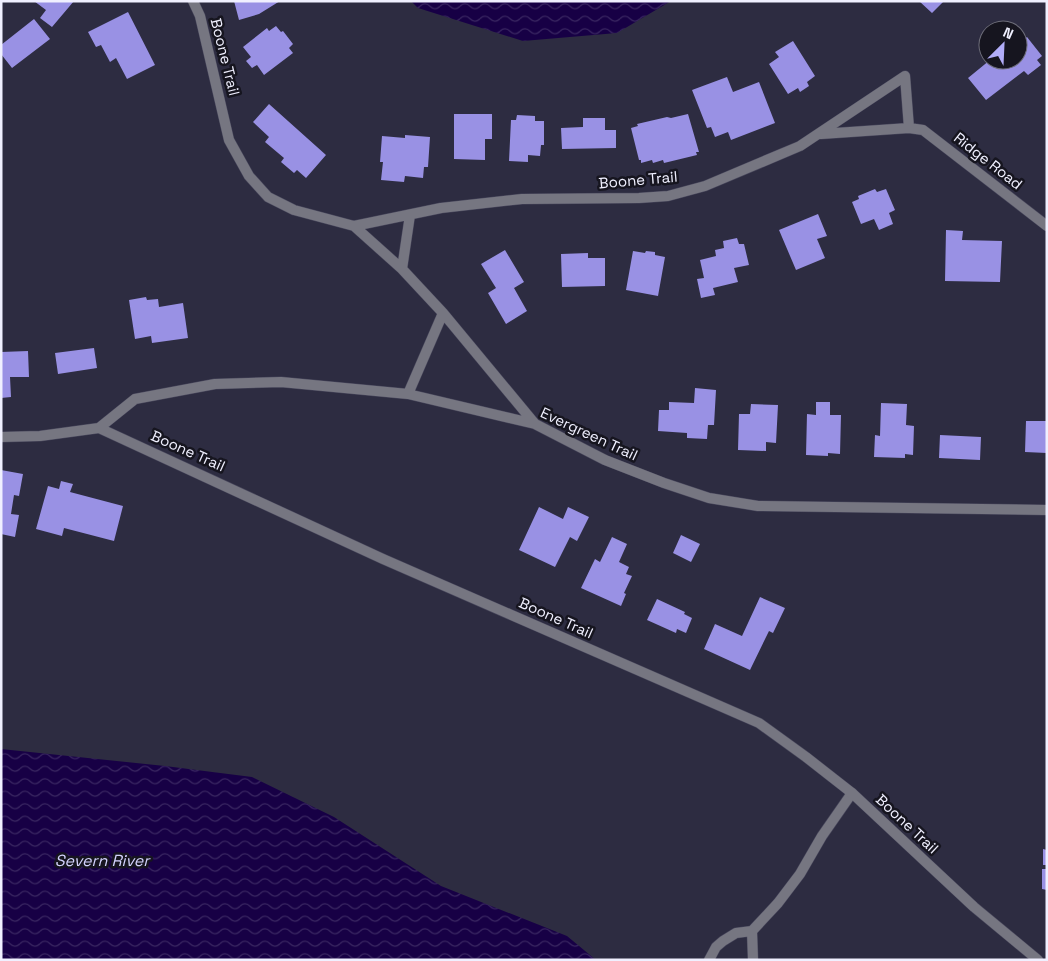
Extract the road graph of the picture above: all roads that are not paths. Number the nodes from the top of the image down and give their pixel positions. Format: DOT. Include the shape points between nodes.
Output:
graph roads {
  1 [pos="194,1"];
  2 [pos="908,128"];
  3 [pos="818,134"];
  4 [pos="410,215"];
  5 [pos="354,226"];
  6 [pos="1047,226"];
  7 [pos="402,269"];
  8 [pos="443,313"];
  9 [pos="408,394"];
  10 [pos="535,424"];
  11 [pos="100,428"];
  12 [pos="1,437"];
  13 [pos="1047,510"];
  14 [pos="852,793"];
  15 [pos="752,931"];
  16 [pos="709,960"];
  17 [pos="753,960"];
  18 [pos="1038,960"];
  1 -- 5 [label="street, Boone Trail" via="229,140 249,176 268,197 294,210"];
  2 -- 3 [label="street"];
  2 -- 3 [label="street, Boone Trail" via="905,76"];
  2 -- 6 [label="street, Ridge Road" via="923,130"];
  3 -- 4 [label="street, Boone Trail" via="800,146 705,186 668,196 522,199 441,208"];
  4 -- 5 [label="street, Boone Trail"];
  4 -- 7 [label="street"];
  5 -- 7 [label="street, Boone Trail"];
  7 -- 8 [label="street, Boone Trail"];
  8 -- 9 [label="street"];
  8 -- 10 [label="street, Boone Trail"];
  9 -- 10 [label="street, Evergreen Trail"];
  9 -- 11 [label="street, Evergreen Trail" via="281,382 215,384 135,399"];
  10 -- 13 [label="street, Evergreen Trail" via="605,460 709,498 758,506"];
  11 -- 12 [label="street" via="40,436"];
  11 -- 14 [label="street, Boone Trail" via="383,558 759,723"];
  14 -- 15 [label="street" via="800,874"];
  14 -- 18 [label="street, Boone Trail" via="974,906"];
  15 -- 16 [label="street" via="722,941"];
  15 -- 17 [label="street"];
}
